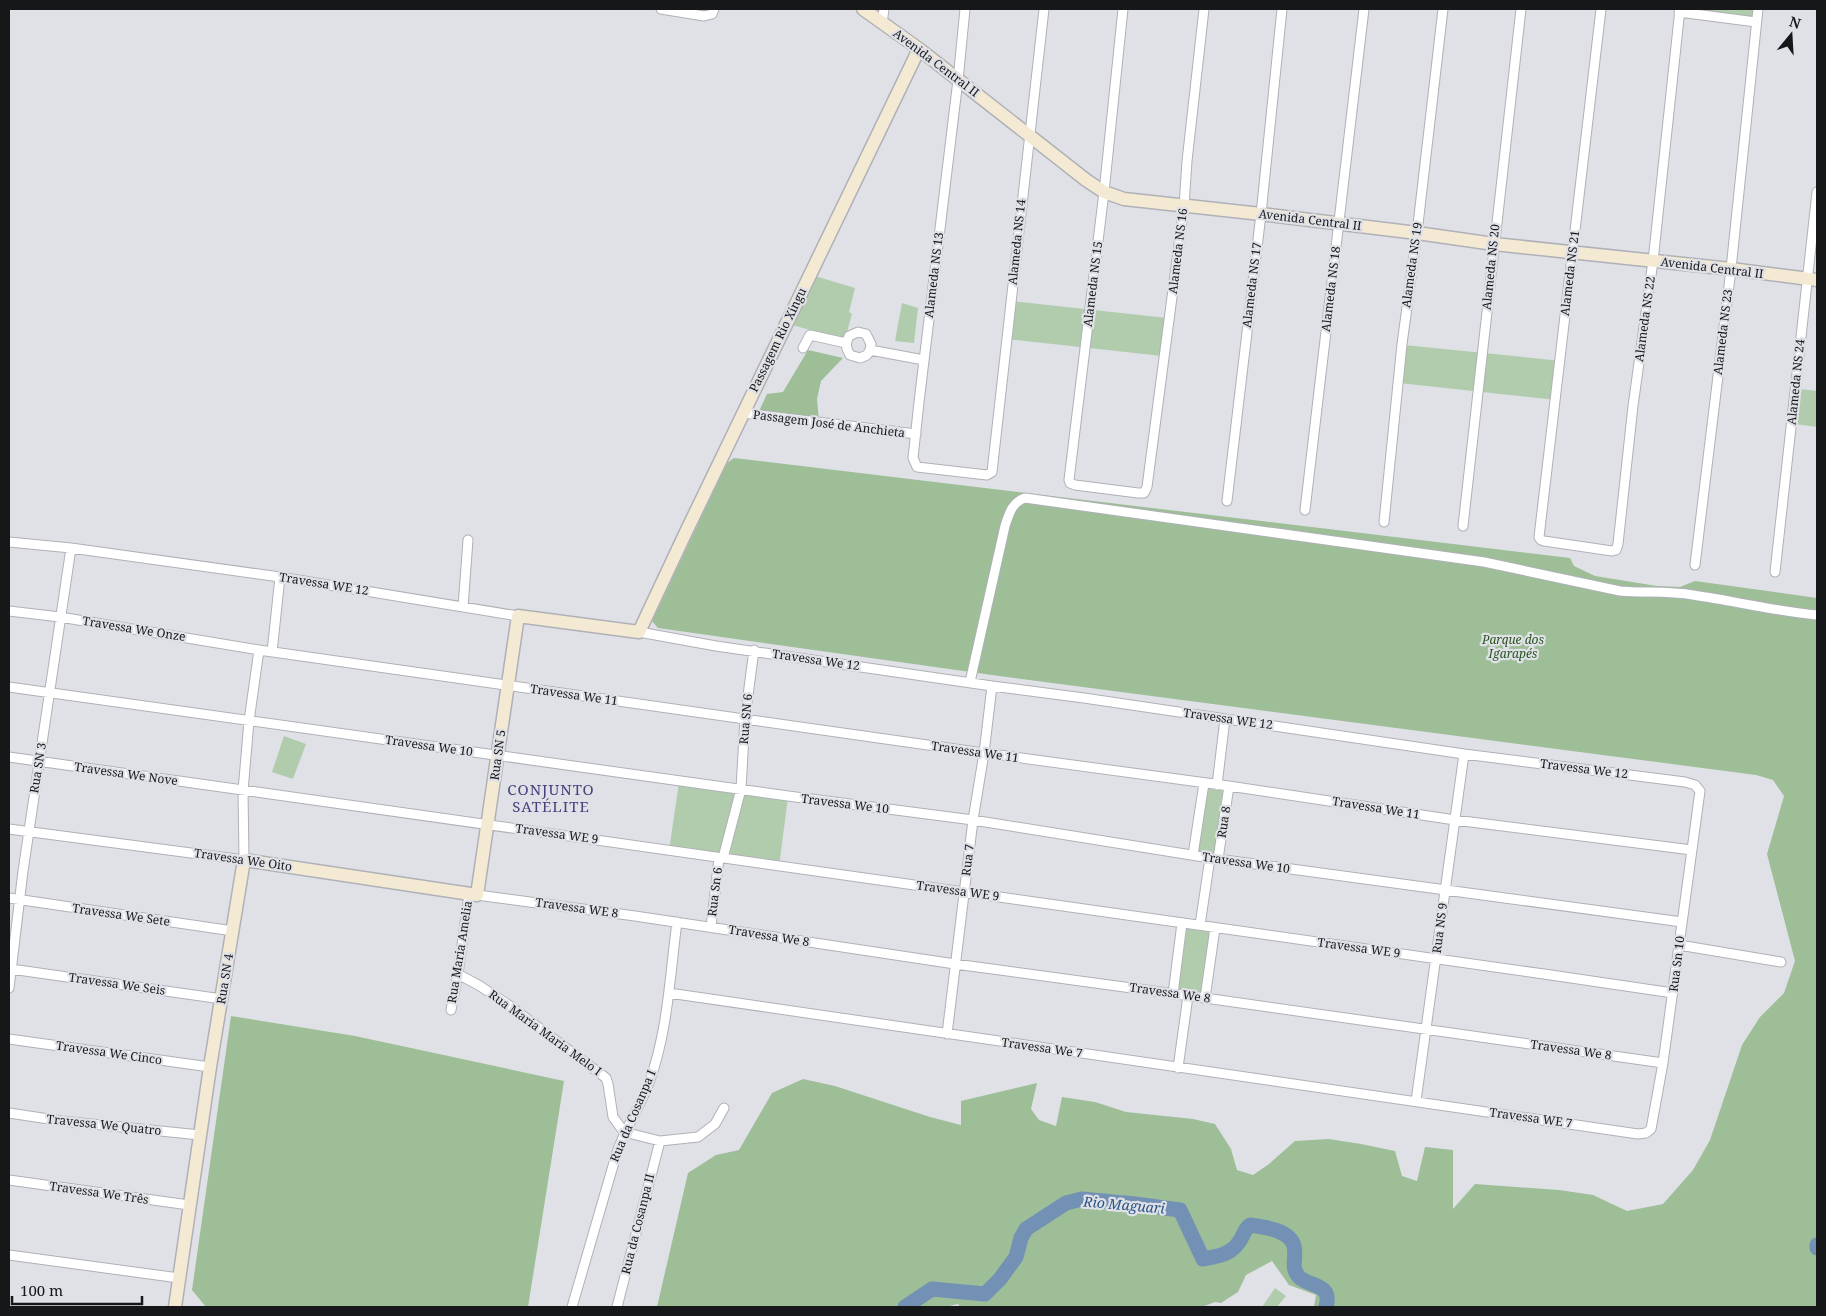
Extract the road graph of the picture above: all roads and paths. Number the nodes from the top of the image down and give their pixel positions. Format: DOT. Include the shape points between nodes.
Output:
graph roads {
  1 [pos="661,9"];
  2 [pos="863,9"];
  3 [pos="884,9"];
  4 [pos="965,9"];
  5 [pos="1044,9"];
  6 [pos="1123,9"];
  7 [pos="1204,9"];
  8 [pos="1282,9"];
  9 [pos="1364,9"];
  10 [pos="1443,9"];
  11 [pos="1521,9"];
  12 [pos="1601,9"];
  13 [pos="1758,9"];
  14 [pos="1679,11"];
  15 [pos="711,12"];
  16 [pos="1756,22"];
  17 [pos="882,23"];
  18 [pos="919,48"];
  19 [pos="958,80"];
  20 [pos="1029,135"];
  21 [pos="1104,192"];
  22 [pos="1817,192"];
  23 [pos="1184,206"];
  24 [pos="1261,214"];
  25 [pos="1339,224"];
  26 [pos="1417,232"];
  27 [pos="1494,244"];
  28 [pos="1573,253"];
  29 [pos="1653,261"];
  30 [pos="1731,269"];
  31 [pos="1812,280"];
  32 [pos="846,343"];
  33 [pos="803,348"];
  34 [pos="870,350"];
  35 [pos="924,360"];
  36 [pos="743,413"];
  37 [pos="916,434"];
  38 [pos="990,474"];
  39 [pos="1144,492"];
  40 [pos="1227,501"];
  41 [pos="1305,510"];
  42 [pos="1384,522"];
  43 [pos="1463,526"];
  44 [pos="1539,537"];
  45 [pos="468,540"];
  46 [pos="9,542"];
  47 [pos="71,548"];
  48 [pos="1695,564"];
  49 [pos="1775,572"];
  50 [pos="280,577"];
  51 [pos="463,607"];
  52 [pos="9,611"];
  53 [pos="1817,615"];
  54 [pos="518,616"];
  55 [pos="60,617"];
  56 [pos="640,632"];
  57 [pos="259,650"];
  58 [pos="754,650"];
  59 [pos="272,652"];
  60 [pos="970,682"];
  61 [pos="507,685"];
  62 [pos="992,686"];
  63 [pos="9,687"];
  64 [pos="50,693"];
  65 [pos="745,718"];
  66 [pos="1225,719"];
  67 [pos="249,721"];
  68 [pos="984,753"];
  69 [pos="1464,754"];
  70 [pos="498,755"];
  71 [pos="9,757"];
  72 [pos="39,761"];
  73 [pos="1204,783"];
  74 [pos="1217,785"];
  75 [pos="1229,786"];
  76 [pos="741,789"];
  77 [pos="243,791"];
  78 [pos="1700,792"];
  79 [pos="973,820"];
  80 [pos="1455,820"];
  81 [pos="488,824"];
  82 [pos="9,829"];
  83 [pos="29,832"];
  84 [pos="1692,850"];
  85 [pos="1193,855"];
  86 [pos="721,858"];
  87 [pos="1214,858"];
  88 [pos="244,860"];
  89 [pos="1445,890"];
  90 [pos="964,891"];
  91 [pos="473,894"];
  92 [pos="9,898"];
  93 [pos="20,900"];
  94 [pos="676,922"];
  95 [pos="1682,922"];
  96 [pos="1182,923"];
  97 [pos="1200,925"];
  98 [pos="710,927"];
  99 [pos="1215,928"];
  100 [pos="233,931"];
  101 [pos="1679,945"];
  102 [pos="1436,959"];
  103 [pos="1781,962"];
  104 [pos="955,964"];
  105 [pos="12,969"];
  106 [pos="458,974"];
  107 [pos="9,988"];
  108 [pos="669,993"];
  109 [pos="1173,994"];
  110 [pos="1673,994"];
  111 [pos="1188,996"];
  112 [pos="1205,998"];
  113 [pos="222,999"];
  114 [pos="451,1010"];
  115 [pos="1427,1030"];
  116 [pos="948,1034"];
  117 [pos="9,1039"];
  118 [pos="1663,1063"];
  119 [pos="210,1067"];
  120 [pos="1178,1068"];
  121 [pos="1416,1101"];
  122 [pos="724,1108"];
  123 [pos="9,1113"];
  124 [pos="624,1132"];
  125 [pos="1646,1133"];
  126 [pos="200,1135"];
  127 [pos="660,1141"];
  128 [pos="9,1180"];
  129 [pos="189,1205"];
  130 [pos="9,1254"];
  131 [pos="178,1278"];
  132 [pos="175,1307"];
  133 [pos="572,1307"];
  134 [pos="617,1307"];
  1 -- 15 [label="street"];
  2 -- 17 [label="main road, Avenida Central II"];
  3 -- 17 [label="street"];
  4 -- 19 [label="street, Alameda NS 13"];
  5 -- 20 [label="street, Alameda NS 14"];
  6 -- 21 [label="street, Alameda NS 15"];
  7 -- 23 [label="street, Alameda NS 16"];
  8 -- 24 [label="street, Alameda NS 17"];
  9 -- 25 [label="street, Alameda NS 18"];
  10 -- 26 [label="street, Alameda NS 19"];
  11 -- 27 [label="street, Alameda NS 20"];
  12 -- 28 [label="street, Alameda NS 21"];
  13 -- 16 [label="street, Alameda NS 23"];
  14 -- 16 [label="street"];
  14 -- 29 [label="street, Alameda NS 22"];
  16 -- 30 [label="street, Alameda NS 23"];
  17 -- 18 [label="main road, Avenida Central II"];
  18 -- 19 [label="main road, Avenida Central II"];
  18 -- 36 [label="main road, Passagem Rio Xingu"];
  19 -- 20 [label="main road, Avenida Central II"];
  19 -- 35 [label="street, Alameda NS 13"];
  20 -- 21 [label="main road, Avenida Central II"];
  20 -- 38 [label="street, Alameda NS 14"];
  21 -- 23 [label="main road, Avenida Central II" via="1124,199"];
  21 -- 39 [label="street, Alameda NS 15" via="1069,480 1075,485"];
  22 -- 31 [label="street, Alameda NS 24"];
  23 -- 24 [label="main road, Avenida Central II"];
  23 -- 39 [label="street, Alameda NS 16"];
  24 -- 25 [label="main road, Avenida Central II"];
  24 -- 40 [label="street, Alameda NS 17"];
  25 -- 26 [label="main road, Avenida Central II"];
  25 -- 41 [label="street, Alameda NS 18"];
  26 -- 27 [label="main road, Avenida Central II"];
  26 -- 42 [label="street, Alameda NS 19"];
  27 -- 28 [label="main road, Avenida Central II"];
  27 -- 43 [label="street, Alameda NS 20"];
  28 -- 29 [label="main road, Avenida Central II"];
  28 -- 44 [label="street, Alameda NS 21"];
  29 -- 30 [label="main road, Avenida Central II"];
  29 -- 44 [label="street, Alameda NS 22" via="1618,548 1598,550 1543,541"];
  30 -- 31 [label="main road, Avenida Central II"];
  30 -- 48 [label="street, Alameda NS 23"];
  31 -- 49 [label="street, Alameda NS 24"];
  32 -- 33 [label="street" via="810,335"];
  32 -- 34 [label="street" via="854,361"];
  32 -- 34 [label="street" via="853,334 866,334"];
  34 -- 35 [label="street"];
  35 -- 37 [label="street, Alameda NS 13"];
  36 -- 37 [label="street, Passagem José de Anchieta"];
  36 -- 56 [label="main road, Passagem Rio Xingu"];
  37 -- 38 [label="street, Alameda NS 13" via="914,458 917,467"];
  45 -- 51 [label="street"];
  46 -- 47 [label="street, Travessa WE 12"];
  47 -- 50 [label="street, Travessa WE 12"];
  47 -- 55 [label="street, Rua SN 3"];
  50 -- 51 [label="street, Travessa WE 12"];
  50 -- 59 [label="street"];
  51 -- 54 [label="street, Travessa WE 12"];
  52 -- 55 [label="street, Travessa We Onze"];
  53 -- 60 [label="street" via="1693,595 1620,590 1484,562 1025,498 1013,506 1005,526"];
  54 -- 56 [label="main road, Travessa WE 12"];
  54 -- 61 [label="main road, Rua SN 5"];
  55 -- 57 [label="street, Travessa We Onze"];
  55 -- 64 [label="street, Rua SN 3"];
  56 -- 58 [label="street, Travessa We 12"];
  57 -- 59 [label="street, Travessa We 11"];
  57 -- 67 [label="street, Rua SN 4"];
  58 -- 60 [label="street, Travessa We 12"];
  58 -- 65 [label="street, Rua SN 6"];
  59 -- 61 [label="street, Travessa We 11"];
  60 -- 62 [label="street, Travessa We 12"];
  61 -- 65 [label="street, Travessa We 11"];
  61 -- 70 [label="main road, Rua SN 5"];
  62 -- 66 [label="street, Travessa WE 12"];
  62 -- 68 [label="street, Rua 7"];
  63 -- 64 [label="street, Travessa We 10"];
  64 -- 67 [label="street, Travessa We 10"];
  64 -- 72 [label="street, Rua SN 3"];
  65 -- 68 [label="street, Travessa We 11"];
  65 -- 76 [label="street, Rua SN 6"];
  66 -- 69 [label="street, Travessa WE 12"];
  66 -- 74 [label="street"];
  67 -- 70 [label="street, Travessa We 10"];
  67 -- 77 [label="street, Rua SN 4"];
  68 -- 73 [label="street, Travessa We 11"];
  68 -- 79 [label="street, Rua 7"];
  69 -- 78 [label="street, Travessa We 12" via="1685,782 1695,785"];
  69 -- 80 [label="street, Rua NS 9"];
  70 -- 76 [label="street, Travessa We 10"];
  70 -- 81 [label="main road, Rua SN 5"];
  71 -- 72 [label="street, Travessa We Nove"];
  72 -- 77 [label="street, Travessa We Nove"];
  72 -- 83 [label="street, Rua SN 3"];
  73 -- 74 [label="street, Travessa We 11"];
  73 -- 85 [label="street, Rua 8"];
  74 -- 75 [label="street, Travessa We 11"];
  75 -- 80 [label="street, Travessa We 11"];
  75 -- 87 [label="street, Rua 8"];
  76 -- 79 [label="street, Travessa We 10"];
  76 -- 86 [label="street, Rua SN 6"];
  77 -- 81 [label="street, Travessa WE 9"];
  77 -- 88 [label="street, Rua SN 4"];
  78 -- 84 [label="street, Rua Sn 10"];
  79 -- 85 [label="street, Travessa We 10"];
  79 -- 90 [label="street, Rua 7"];
  80 -- 84 [label="street, Travessa We 11"];
  80 -- 89 [label="street, Rua NS 9"];
  81 -- 86 [label="street, Travessa WE 9"];
  81 -- 91 [label="main road, Rua SN 5"];
  82 -- 83 [label="street, Travessa We Oito"];
  83 -- 88 [label="street, Travessa We Oito"];
  83 -- 93 [label="street, Rua SN 3"];
  84 -- 95 [label="street, Rua Sn 10"];
  85 -- 87 [label="street, Travessa We 10"];
  86 -- 90 [label="street, Travessa WE 9"];
  86 -- 98 [label="street, Rua Sn 6"];
  87 -- 89 [label="street, Travessa We 10"];
  87 -- 97 [label="street, Rua 8"];
  88 -- 91 [label="main road, Travessa We Oito"];
  88 -- 100 [label="main road, Rua SN 4"];
  89 -- 95 [label="street, Travessa We 10"];
  89 -- 102 [label="street, Rua NS 9"];
  90 -- 96 [label="street, Travessa WE 9"];
  90 -- 104 [label="street, Rua 7"];
  91 -- 94 [label="street, Travessa WE 8"];
  91 -- 106 [label="street, Rua Maria Amelia"];
  92 -- 93 [label="street, Travessa We Sete"];
  93 -- 100 [label="street, Travessa We Sete"];
  93 -- 105 [label="street, Rua SN 3"];
  94 -- 98 [label="street, Travessa We 8"];
  94 -- 108 [label="street, Rua da Cosanpa I"];
  95 -- 101 [label="street, Rua Sn 10"];
  96 -- 97 [label="street, Travessa WE 9"];
  96 -- 109 [label="street"];
  97 -- 99 [label="street, Travessa WE 9"];
  98 -- 104 [label="street, Travessa We 8"];
  99 -- 102 [label="street, Travessa WE 9"];
  99 -- 112 [label="street"];
  100 -- 113 [label="main road, Rua SN 4"];
  101 -- 103 [label="street"];
  101 -- 110 [label="street, Rua Sn 10"];
  102 -- 110 [label="street, Travessa WE 9"];
  102 -- 115 [label="street, Rua NS 9"];
  104 -- 109 [label="street, Travessa We 8"];
  104 -- 116 [label="street, Rua 7"];
  105 -- 107 [label="street, Rua SN 3"];
  105 -- 113 [label="street, Travessa We Seis"];
  106 -- 114 [label="street, Rua Maria Amelia"];
  106 -- 124 [label="street, Rua Maria Maria Melo I" via="516,1010 606,1078 613,1117"];
  108 -- 116 [label="street, Travessa We 7"];
  108 -- 124 [label="street, Rua da Cosanpa I" via="655,1065 643,1097"];
  109 -- 111 [label="street, Travessa We 8"];
  110 -- 118 [label="street, Rua Sn 10"];
  111 -- 112 [label="street, Travessa We 8"];
  111 -- 120 [label="street"];
  112 -- 115 [label="street, Travessa We 8"];
  113 -- 119 [label="main road, Rua SN 4"];
  115 -- 118 [label="street, Travessa We 8"];
  115 -- 121 [label="street, Rua NS 9"];
  116 -- 120 [label="street, Travessa We 7"];
  117 -- 119 [label="street, Travessa We Cinco"];
  118 -- 125 [label="street, Rua Sn 10" via="1651,1129"];
  119 -- 126 [label="main road, Rua SN 4"];
  120 -- 121 [label="street, Travessa We 7"];
  121 -- 125 [label="street, Travessa WE 7"];
  122 -- 127 [label="street" via="715,1124 698,1137"];
  123 -- 126 [label="street, Travessa We Quatro"];
  124 -- 127 [label="street"];
  124 -- 133 [label="street, Rua da Cosanpa I"];
  126 -- 129 [label="main road, Rua SN 4"];
  127 -- 134 [label="street, Rua da Cosanpa II"];
  128 -- 129 [label="street, Travessa We Três"];
  129 -- 131 [label="main road, Rua SN 4"];
  130 -- 131 [label="street"];
  131 -- 132 [label="main road, Rua SN 4"];
}
